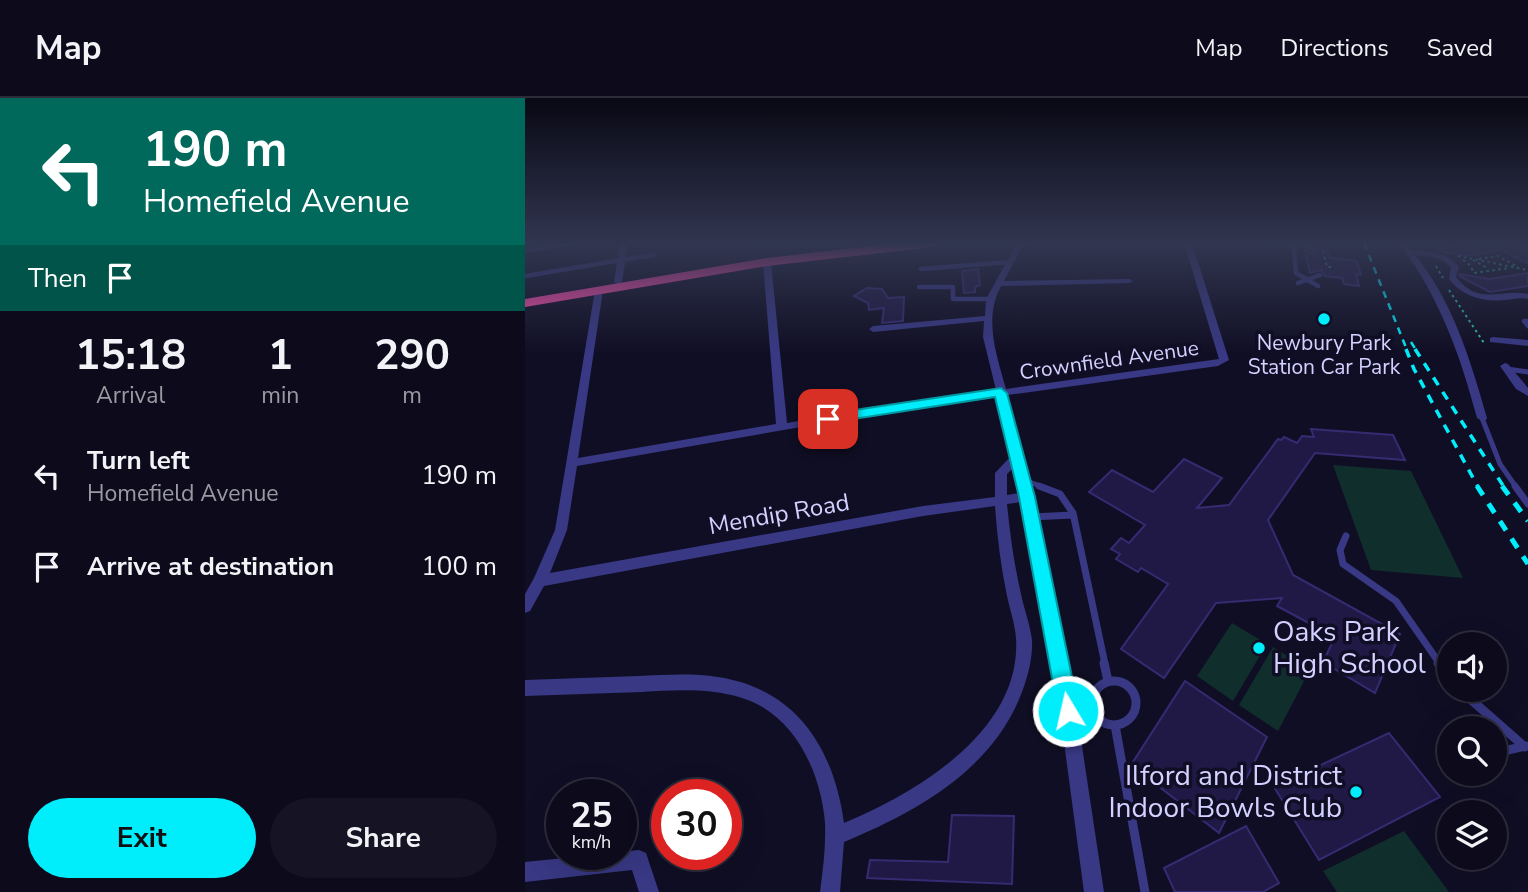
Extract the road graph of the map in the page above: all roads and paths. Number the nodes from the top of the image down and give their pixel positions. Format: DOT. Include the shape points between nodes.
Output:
graph roads {
  1 [pos="630,280"];
  2 [pos="659,280"];
  3 [pos="769,280"];
  4 [pos="1002,280"];
  5 [pos="1199,280"];
  6 [pos="1303,280"];
  7 [pos="1309,280"];
  8 [pos="1429,280"];
  9 [pos="1444,280"];
  10 [pos="1455,280"];
  11 [pos="1129,281"];
  12 [pos="618,282"];
  13 [pos="1298,283"];
  14 [pos="1000,284"];
  15 [pos="1318,286"];
  16 [pos="919,287"];
  17 [pos="599,290"];
  18 [pos="1526,295"];
  19 [pos="525,297"];
  20 [pos="990,299"];
  21 [pos="525,303"];
  22 [pos="987,318"];
  23 [pos="873,328"];
  24 [pos="1490,343"];
  25 [pos="1528,343"];
  26 [pos="1507,368"];
  27 [pos="1528,372"];
  28 [pos="1001,393"];
  29 [pos="1528,393"];
  30 [pos="1482,418"];
  31 [pos="782,427"];
  32 [pos="1018,456"];
  33 [pos="573,463"];
  34 [pos="1024,481"];
  35 [pos="1027,497"];
  36 [pos="1000,501"];
  37 [pos="1528,503"];
  38 [pos="1073,515"];
  39 [pos="1031,517"];
  40 [pos="1346,536"];
  41 [pos="540,581"];
  42 [pos="525,607"];
  43 [pos="1437,661"];
  44 [pos="1108,681"];
  45 [pos="525,688"];
  46 [pos="1474,702"];
  47 [pos="1115,725"];
  48 [pos="1526,746"];
  49 [pos="1507,750"];
  50 [pos="837,836"];
  51 [pos="525,872"];
  52 [pos="649,892"];
  53 [pos="830,892"];
  54 [pos="1094,892"];
  55 [pos="1145,892"];
  1 -- 12 [label="highway"];
  2 -- 17 [label="highway"];
  3 -- 31 [label="street"];
  4 -- 14 [label="street"];
  5 -- 28 [label="street, Crownfield Avenue" via="1224,360"];
  6 -- 13 [label="lane"];
  7 -- 15 [label="lane"];
  8 -- 30 [label="street" via="1465,359"];
  9 -- 24 [label="path" via="1465,317"];
  10 -- 18 [label="street" via="1465,291 1490,297"];
  11 -- 14 [label="street"];
  12 -- 19 [label="highway"];
  14 -- 20 [label="street"];
  16 -- 20 [label="lane" via="953,287 953,299"];
  17 -- 21 [label="highway"];
  17 -- 33 [label="street"];
  20 -- 22 [label="street"];
  22 -- 23 [label="street"];
  22 -- 28 [label="street"];
  24 -- 25 [label="street"];
  26 -- 27 [label="lane"];
  26 -- 29 [label="street"];
  28 -- 31 [label="street"];
  28 -- 32 [label="street"];
  30 -- 37 [label="lane" via="1500,464"];
  31 -- 33 [label="street"];
  32 -- 34 [label="street"];
  32 -- 36 [label="street" via="1001,473"];
  33 -- 41 [label="street" via="561,530"];
  34 -- 35 [label="street"];
  34 -- 38 [label="lane" via="1059,494"];
  35 -- 36 [label="street, Mendip Road"];
  35 -- 39 [label="street"];
  36 -- 41 [label="street, Mendip Road"];
  36 -- 50 [label="street" via="1024,646 1015,699 972,758 912,800"];
  38 -- 39 [label="lane"];
  38 -- 44 [label="lane"];
  39 -- 54 [label="street" via="1061,660"];
  40 -- 43 [label="lane" via="1340,550 1343,564 1396,601"];
  41 -- 42 [label="street"];
  44 -- 47 [label="lane" via="1096,688 1093,707 1101,720"];
  44 -- 47 [label="lane" via="1122,684 1136,701 1134,716"];
  45 -- 50 [label="street" via="697,682 740,688 764,697 787,714 808,739 827,780"];
  46 -- 48 [label="lane"];
  47 -- 55 [label="lane"];
  48 -- 49 [label="lane"];
  50 -- 53 [label="street"];
  51 -- 52 [label="street" via="639,860"];
}
